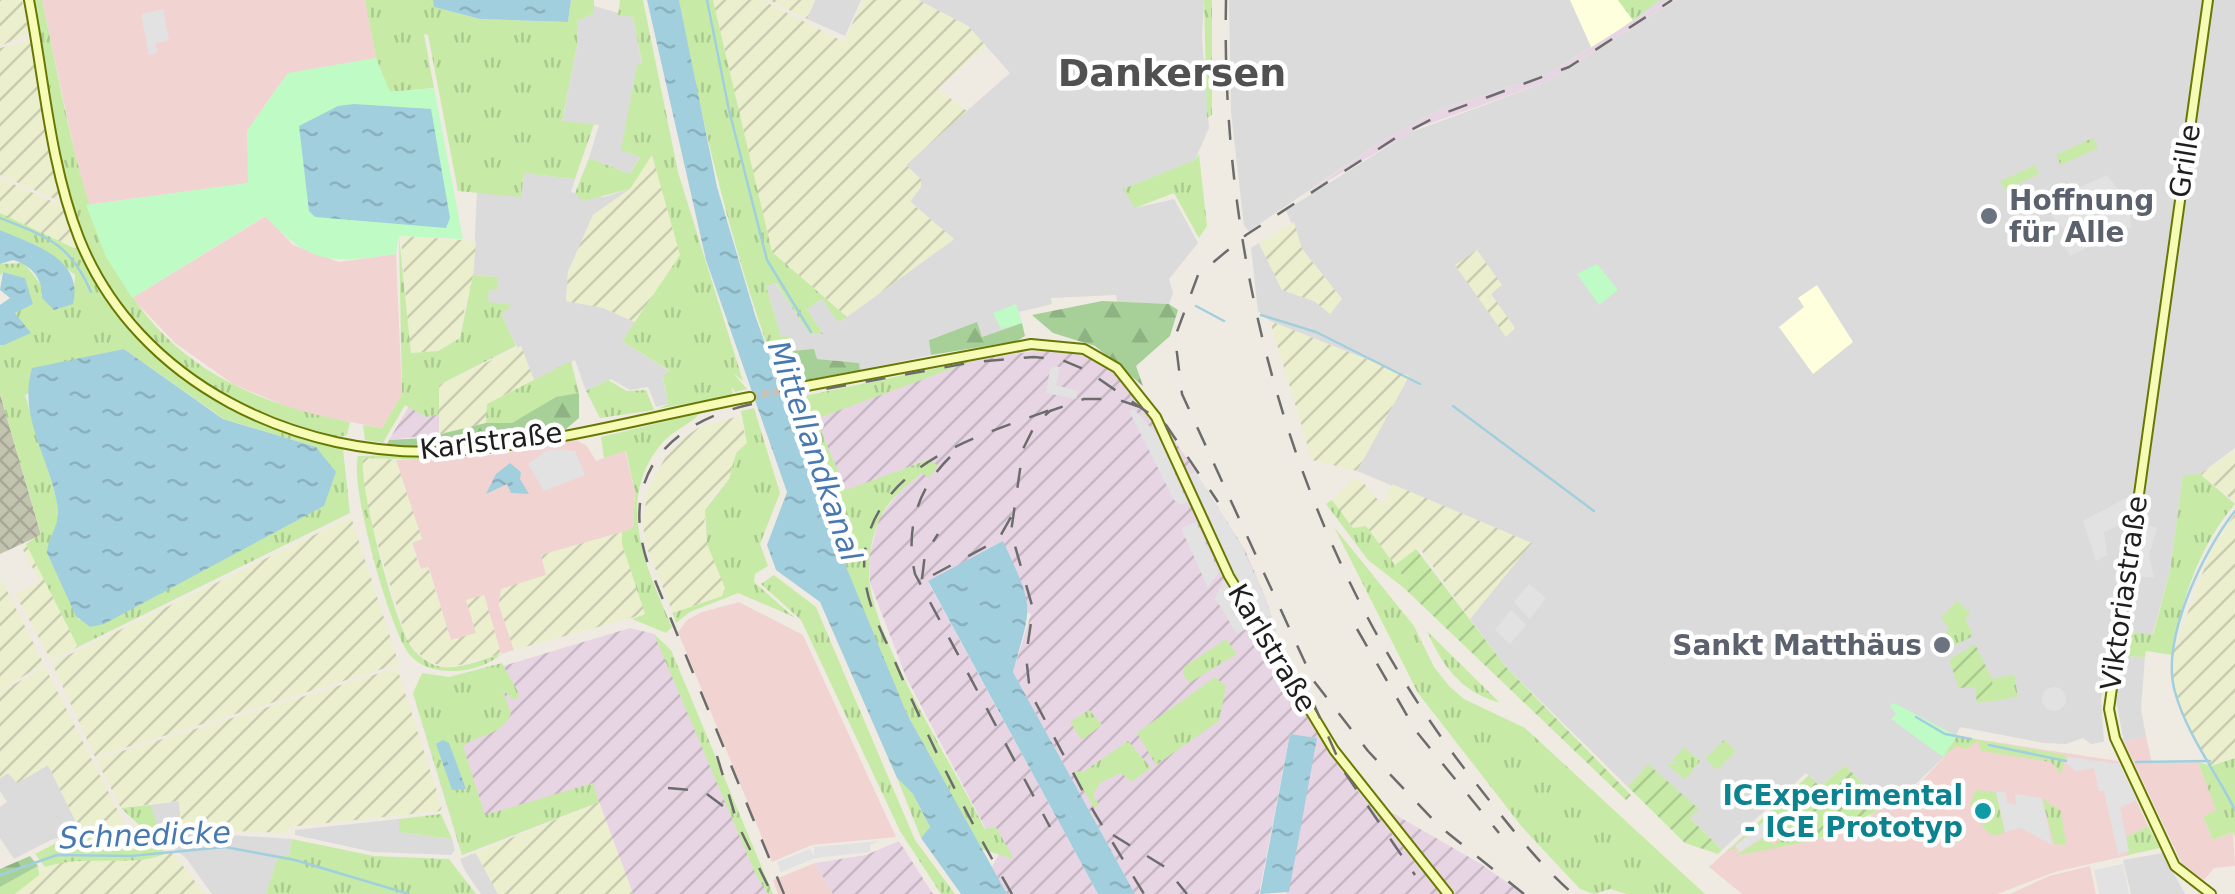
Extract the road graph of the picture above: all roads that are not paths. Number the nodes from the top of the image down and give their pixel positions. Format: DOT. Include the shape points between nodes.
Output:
graph roads {
  1 [pos="29,0"];
  2 [pos="2208,0"];
  3 [pos="2162,322"];
  4 [pos="786,390"];
  5 [pos="750,397"];
  6 [pos="1448,894"];
  7 [pos="2211,894"];
  1 -- 5 [label="street, Karlstraße" via="63,182 86,254 137,332 217,396 310,435 422,452 499,445"];
  2 -- 3 [label="street, Grille"];
  3 -- 7 [label="street, Viktoriastraße" via="2109,716 2175,866"];
  4 -- 6 [label="street, Karlstraße" via="1030,344 1084,349 1117,368 1156,417 1228,576 1334,750"];
}
